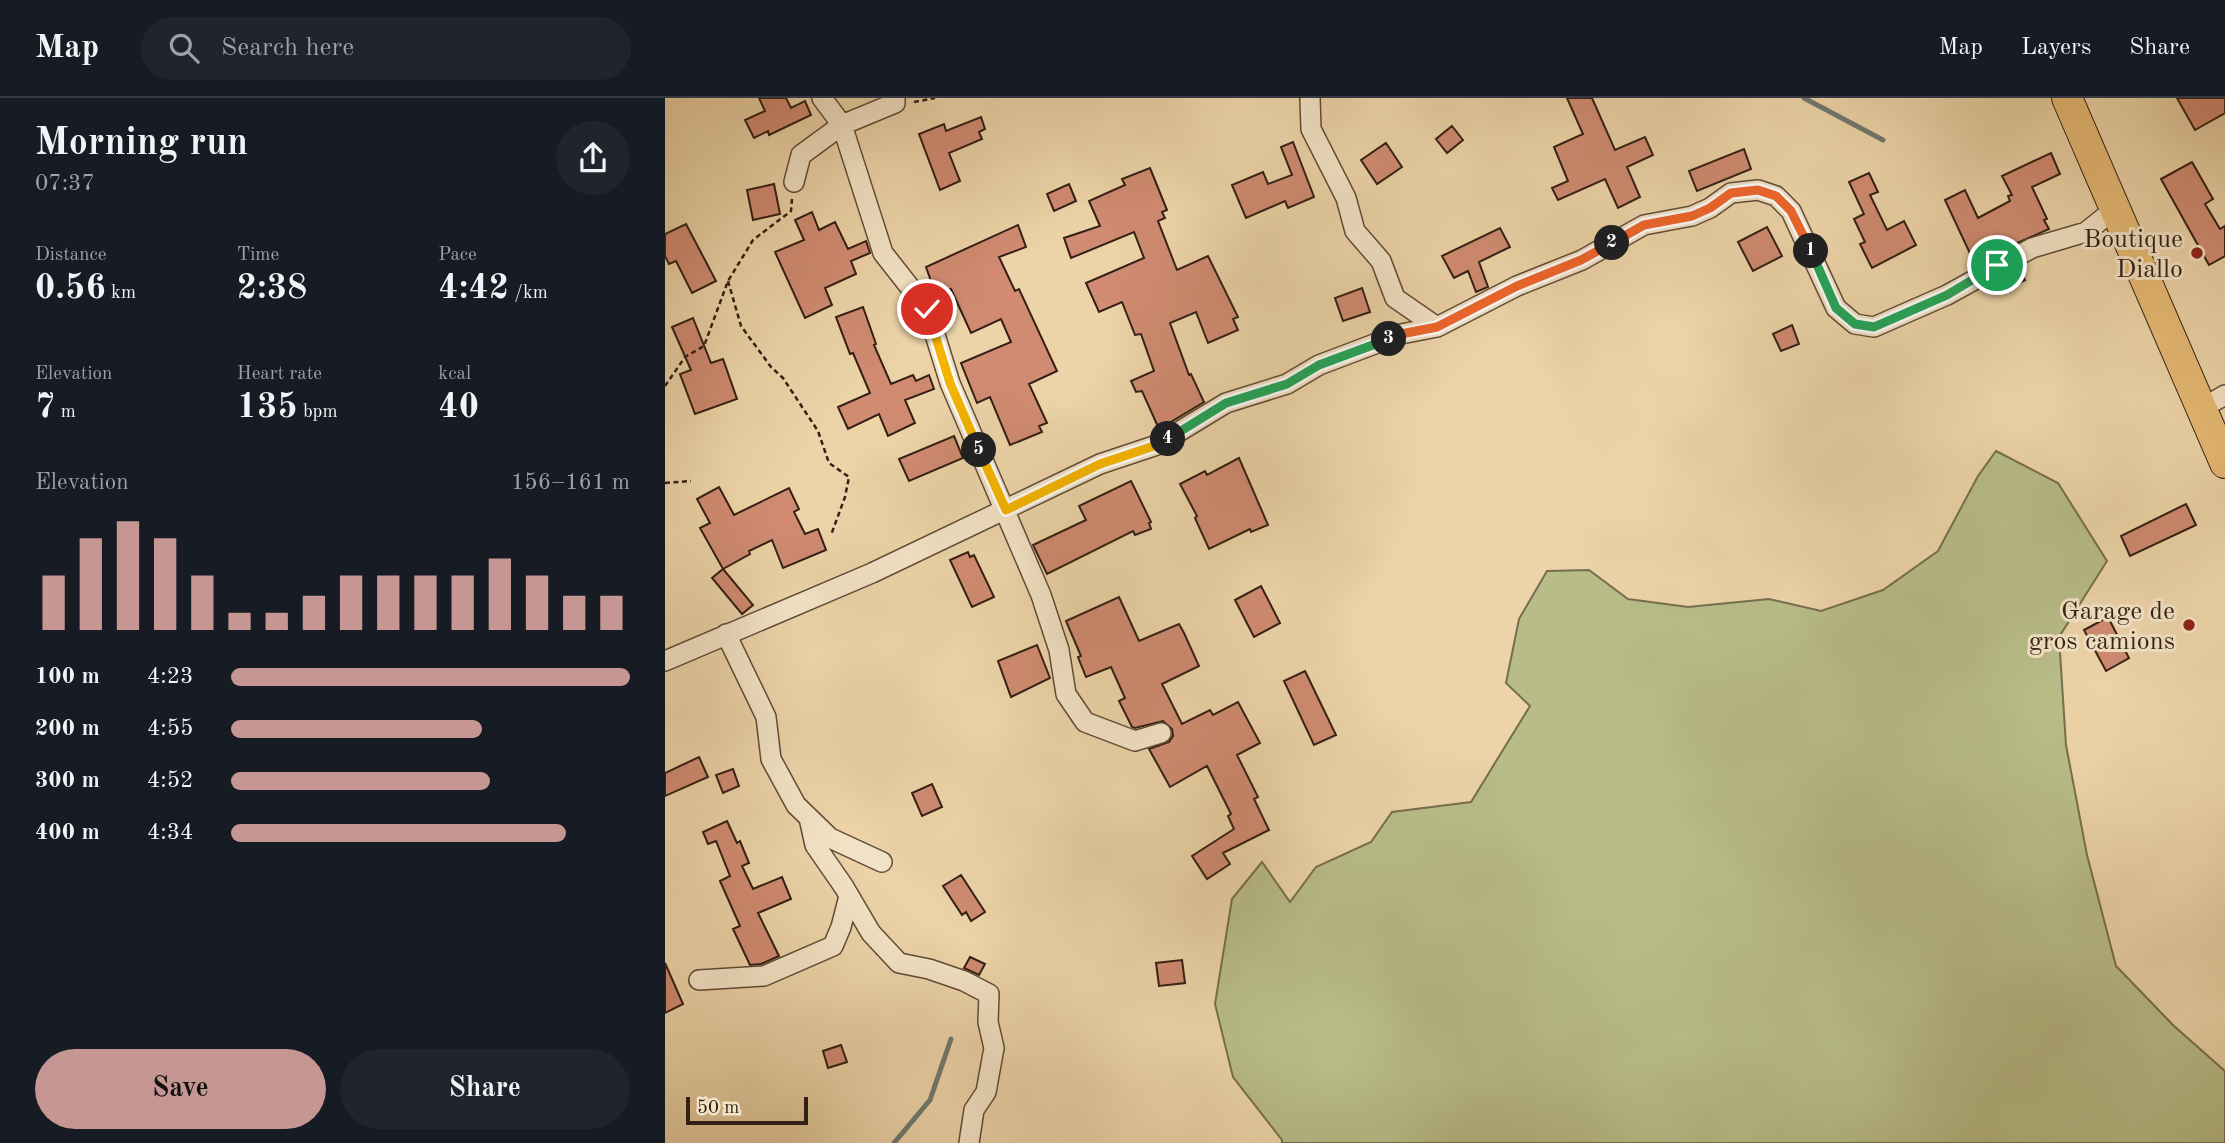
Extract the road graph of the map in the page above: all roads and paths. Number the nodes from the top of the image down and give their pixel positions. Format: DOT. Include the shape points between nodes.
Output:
graph roads {
  1 [pos="822,98"];
  2 [pos="935,98"];
  3 [pos="1310,98"];
  4 [pos="2067,98"];
  5 [pos="895,101"];
  6 [pos="842,125"];
  7 [pos="794,181"];
  8 [pos="2116,208"];
  9 [pos="728,281"];
  10 [pos="1437,327"];
  11 [pos="665,386"];
  12 [pos="2213,402"];
  13 [pos="2225,463"];
  14 [pos="691,481"];
  15 [pos="665,484"];
  16 [pos="1006,510"];
  17 [pos="831,535"];
  18 [pos="726,634"];
  19 [pos="665,661"];
  20 [pos="1161,733"];
  21 [pos="809,818"];
  22 [pos="882,862"];
  23 [pos="849,896"];
  24 [pos="699,980"];
  25 [pos="968,1143"];
  1 -- 6 [label="street"];
  2 -- 5 [label="path"];
  3 -- 10 [label="street" via="1311,129 1346,198 1355,231 1381,261 1395,298"];
  4 -- 8 [label="highway"];
  5 -- 6 [label="street"];
  6 -- 7 [label="street" via="801,155"];
  6 -- 16 [label="street" via="883,253 927,309 950,383"];
  7 -- 9 [label="path" via="791,211 753,240"];
  8 -- 10 [label="street" via="2086,232 2032,248 1947,295 1874,327 1855,324 1836,308 1791,211 1776,196 1758,190 1731,193 1692,216 1644,225 1581,260"];
  8 -- 12 [label="highway"];
  9 -- 11 [label="path" via="703,346 685,357"];
  9 -- 17 [label="path" via="741,326 818,431 829,463 849,477"];
  10 -- 16 [label="street" via="1401,334 1319,365 1287,384 1226,403 1157,445 1100,464"];
  12 -- 13 [label="highway"];
  14 -- 15 [label="path"];
  16 -- 18 [label="street"];
  16 -- 20 [label="street" via="1059,650 1066,694 1085,722 1135,741"];
  18 -- 19 [label="street"];
  18 -- 21 [label="street" via="766,717 771,759 796,805"];
  21 -- 22 [label="street" via="830,838"];
  21 -- 23 [label="street" via="815,845"];
  23 -- 24 [label="street" via="832,946 764,976"];
  23 -- 25 [label="street" via="871,933 899,963 941,972 989,995 993,1048 986,1092 974,1110"];
}
